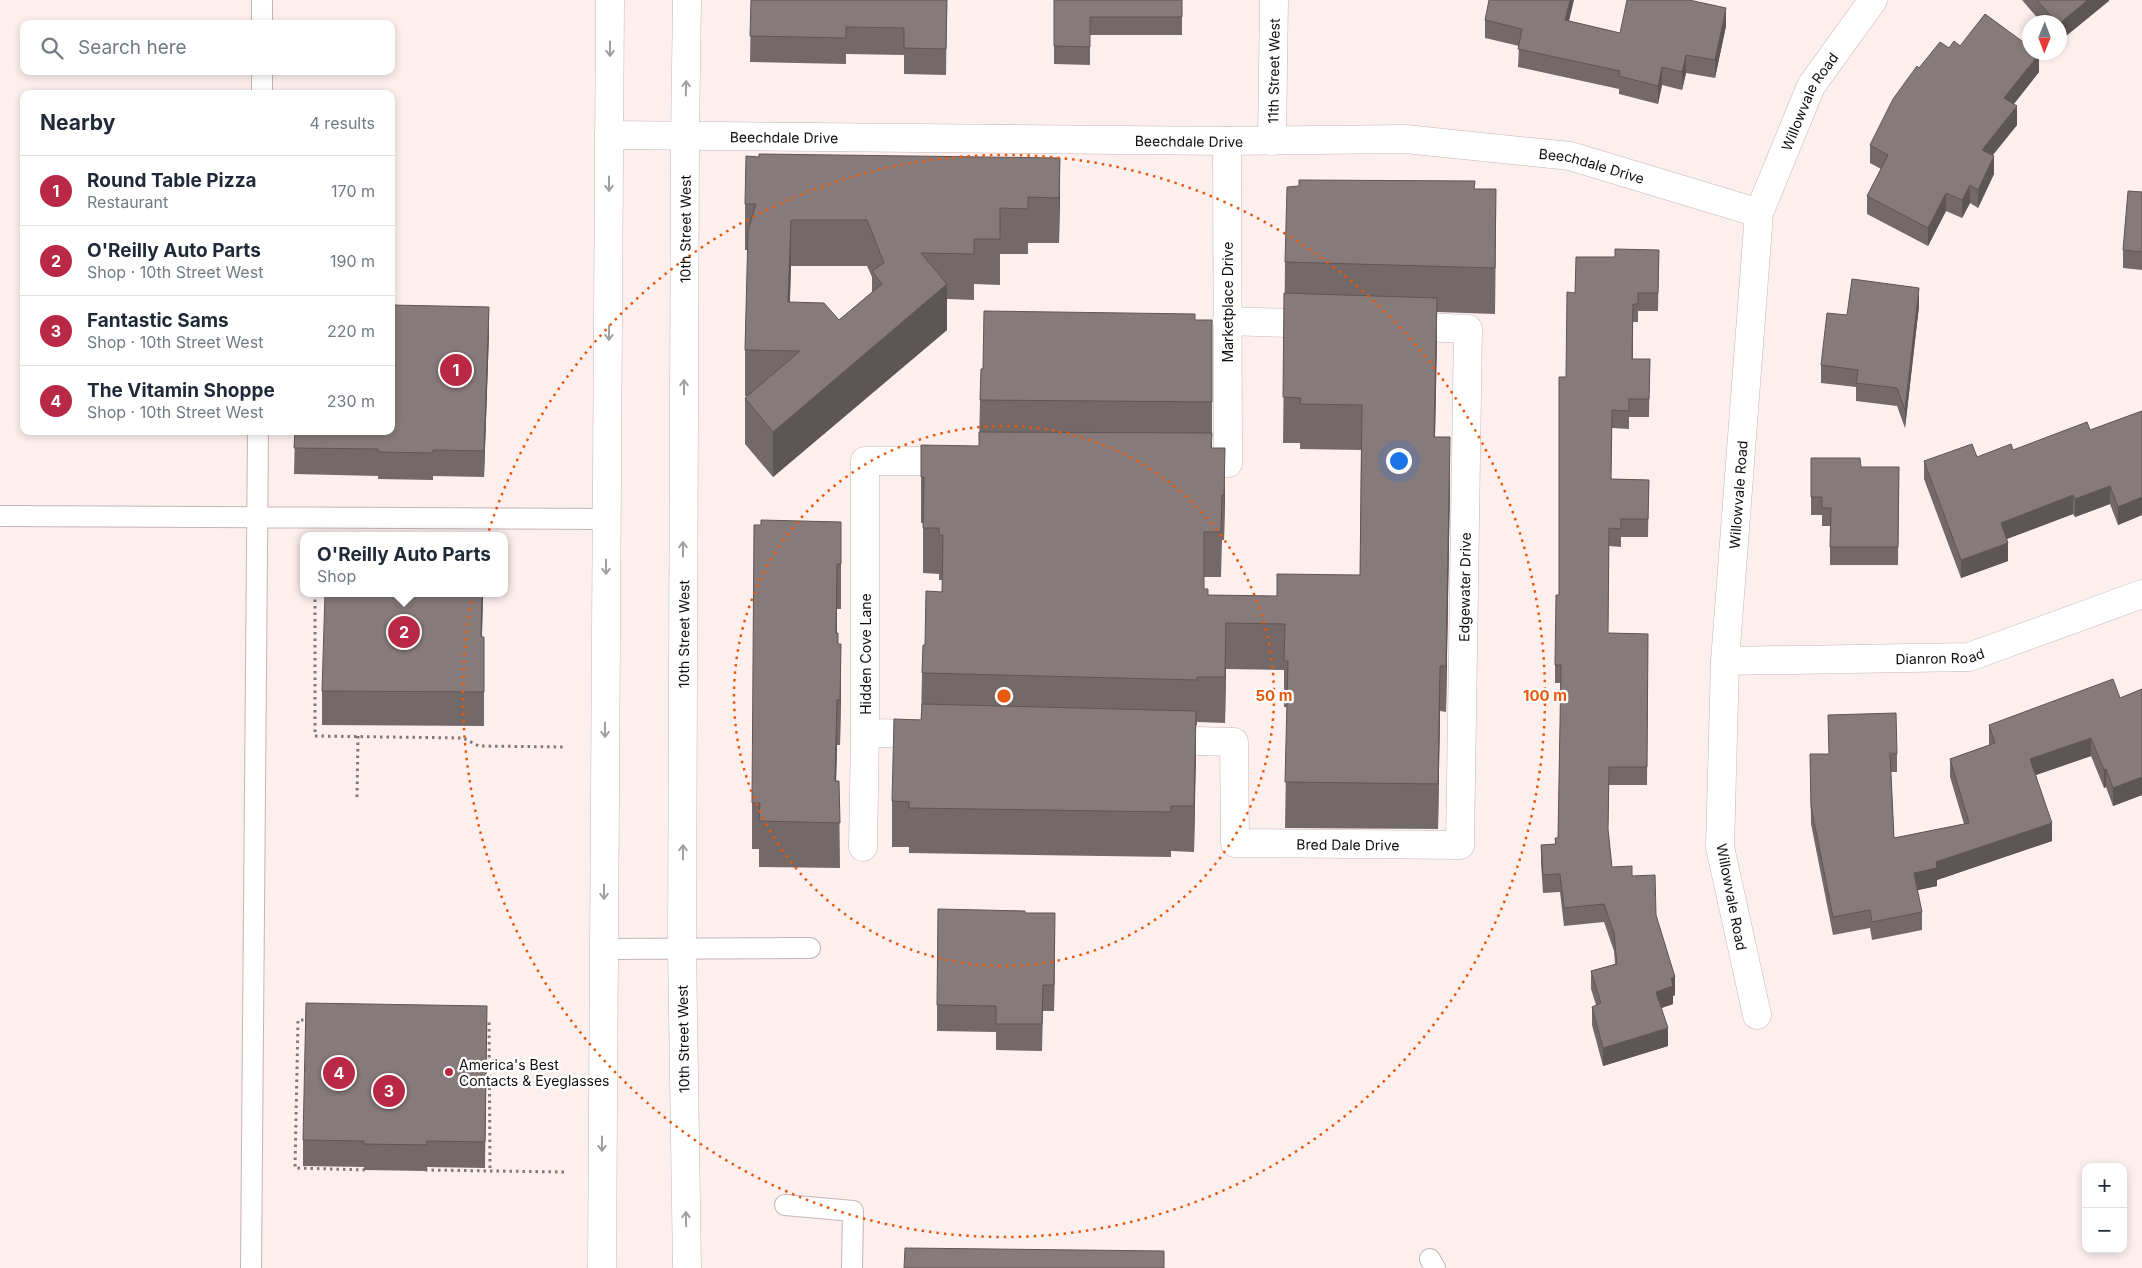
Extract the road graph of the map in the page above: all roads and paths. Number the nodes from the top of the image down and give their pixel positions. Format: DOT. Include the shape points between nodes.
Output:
graph roads {
  1 [pos="262,0"];
  2 [pos="610,0"];
  3 [pos="687,0"];
  4 [pos="1274,0"];
  5 [pos="1873,0"];
  6 [pos="262,20"];
  7 [pos="262,75"];
  8 [pos="262,90"];
  9 [pos="609,135"];
  10 [pos="685,137"];
  11 [pos="1227,141"];
  12 [pos="1272,141"];
  13 [pos="1759,213"];
  14 [pos="1227,321"];
  15 [pos="1342,324"];
  16 [pos="1371,325"];
  17 [pos="258,435"];
  18 [pos="983,462"];
  19 [pos="1160,462"];
  20 [pos="0,516"];
  21 [pos="257,518"];
  22 [pos="606,519"];
  23 [pos="2142,594"];
  24 [pos="315,597"];
  25 [pos="1726,661"];
  26 [pos="865,733"];
  27 [pos="955,735"];
  28 [pos="358,736"];
  29 [pos="1134,740"];
  30 [pos="566,747"];
  31 [pos="357,797"];
  32 [pos="1460,845"];
  33 [pos="863,847"];
  34 [pos="682,948"];
  35 [pos="810,948"];
  36 [pos="604,949"];
  37 [pos="1757,1015"];
  38 [pos="317,1020"];
  39 [pos="480,1022"];
  40 [pos="373,1170"];
  41 [pos="421,1170"];
  42 [pos="490,1171"];
  43 [pos="564,1172"];
  44 [pos="785,1205"];
  45 [pos="251,1268"];
  46 [pos="602,1268"];
  47 [pos="686,1268"];
  48 [pos="852,1268"];
  1 -- 6 [label="lane"];
  2 -- 9 [label="street, one-way"];
  10 -- 3 [label="street, 10th Street West, one-way"];
  4 -- 12 [label="street, 11th Street West"];
  5 -- 13 [label="street, Willowvale Road" via="1812,86"];
  7 -- 8 [label="lane"];
  9 -- 10 [label="street, Beechdale Drive"];
  9 -- 22 [label="street, one-way"];
  10 -- 11 [label="street, Beechdale Drive"];
  34 -- 10 [label="street, 10th Street West, one-way"];
  11 -- 12 [label="street, Beechdale Drive"];
  11 -- 14 [label="street, Marketplace Drive"];
  12 -- 13 [label="street, Beechdale Drive" via="1405,139 1570,156"];
  13 -- 25 [label="street, Willowvale Road"];
  14 -- 15 [label="street"];
  14 -- 19 [label="street, Marketplace Drive" via="1228,463"];
  16 -- 32 [label="street, Edgewater Drive" via="1468,328"];
  17 -- 21 [label="lane"];
  18 -- 26 [label="street, Hidden Cove Lane" via="865,461"];
  20 -- 21 [label="lane"];
  21 -- 22 [label="lane"];
  21 -- 45 [label="lane"];
  22 -- 36 [label="street, one-way"];
  23 -- 25 [label="street, Dianron Road" via="1969,657"];
  24 -- 28 [label="path" via="315,736"];
  25 -- 37 [label="street, Willowvale Road" via="1720,847"];
  26 -- 27 [label="street"];
  26 -- 33 [label="street, Hidden Cove Lane"];
  28 -- 30 [label="path" via="463,738 479,746"];
  28 -- 31 [label="path"];
  29 -- 32 [label="street, Bred Dale Drive" via="1234,742 1235,844"];
  34 -- 35 [label="lane"];
  34 -- 36 [label="lane"];
  47 -- 34 [label="street, 10th Street West, one-way"];
  36 -- 46 [label="street, one-way"];
  38 -- 40 [label="path" via="298,1020 295,1168"];
  39 -- 42 [label="path" via="489,1022"];
  41 -- 42 [label="path"];
  42 -- 43 [label="path"];
  44 -- 48 [label="lane" via="853,1211"];
}
